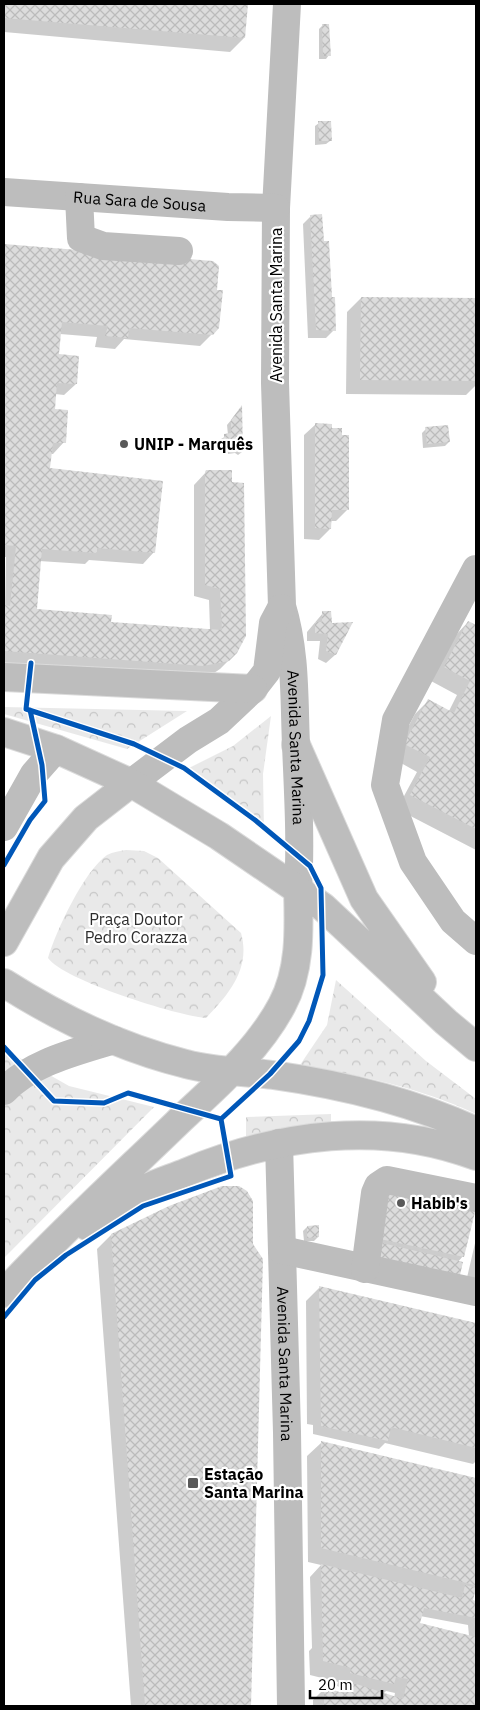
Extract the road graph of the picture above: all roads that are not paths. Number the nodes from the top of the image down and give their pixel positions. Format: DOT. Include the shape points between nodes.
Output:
graph roads {
  1 [pos="287,4"];
  2 [pos="4,192"];
  3 [pos="79,197"];
  4 [pos="276,208"];
  5 [pos="180,251"];
  6 [pos="476,569"];
  7 [pos="282,606"];
  8 [pos="4,677"];
  9 [pos="253,689"];
  10 [pos="4,732"];
  11 [pos="296,745"];
  12 [pos="56,749"];
  13 [pos="131,782"];
  14 [pos="4,827"];
  15 [pos="298,890"];
  16 [pos="476,941"];
  17 [pos="4,942"];
  18 [pos="4,983"];
  19 [pos="446,1022"];
  20 [pos="114,1040"];
  21 [pos="476,1047"];
  22 [pos="231,1072"];
  23 [pos="4,1091"];
  24 [pos="476,1131"];
  25 [pos="279,1143"];
  26 [pos="476,1156"];
  27 [pos="476,1198"];
  28 [pos="282,1250"];
  29 [pos="36,1259"];
  30 [pos="365,1269"];
  31 [pos="476,1292"];
  32 [pos="4,1293"];
  33 [pos="292,1706"];
  1 -- 4 [label="main road, Avenida Santa Marina"];
  2 -- 3 [label="main road, Rua Sara de Sousa"];
  3 -- 4 [label="main road, Rua Sara de Sousa" via="228,208"];
  3 -- 5 [label="main road" via="81,238 104,246"];
  4 -- 7 [label="main road, Avenida Santa Marina" via="275,383"];
  6 -- 16 [label="main road" via="396,720 385,785 413,862 452,921"];
  7 -- 9 [label="main road, Avenida Santa Marina" via="273,624 267,671"];
  7 -- 11 [label="main road, Avenida Santa Marina" via="294,678"];
  8 -- 9 [label="main road"];
  9 -- 13 [label="main road, Avenida Santa Marina" via="219,720"];
  10 -- 12 [label="main road"];
  11 -- 15 [label="main road, Avenida Santa Marina" via="300,838"];
  11 -- 19 [label="main road" via="364,899"];
  12 -- 13 [label="main road"];
  12 -- 14 [label="main road" via="34,774"];
  13 -- 15 [label="main road"];
  13 -- 17 [label="main road" via="86,818 51,858"];
  15 -- 19 [label="main road" via="330,914"];
  15 -- 22 [label="main road" via="298,947 283,1003 266,1032"];
  18 -- 20 [label="main road" via="30,1000"];
  19 -- 21 [label="main road"];
  20 -- 22 [label="main road" via="187,1065"];
  20 -- 23 [label="main road" via="56,1060 14,1080"];
  22 -- 24 [label="main road" via="319,1082 394,1099"];
  22 -- 29 [label="main road"];
  25 -- 26 [label="main road" via="344,1134 408,1137"];
  25 -- 28 [label="main road, Avenida Santa Marina"];
  25 -- 29 [label="main road" via="227,1155 146,1189"];
  27 -- 30 [label="main road" via="387,1180 378,1186 375,1193"];
  28 -- 30 [label="main road"];
  28 -- 33 [label="main road, Avenida Santa Marina"];
  29 -- 32 [label="main road"];
  30 -- 31 [label="main road"];
}
